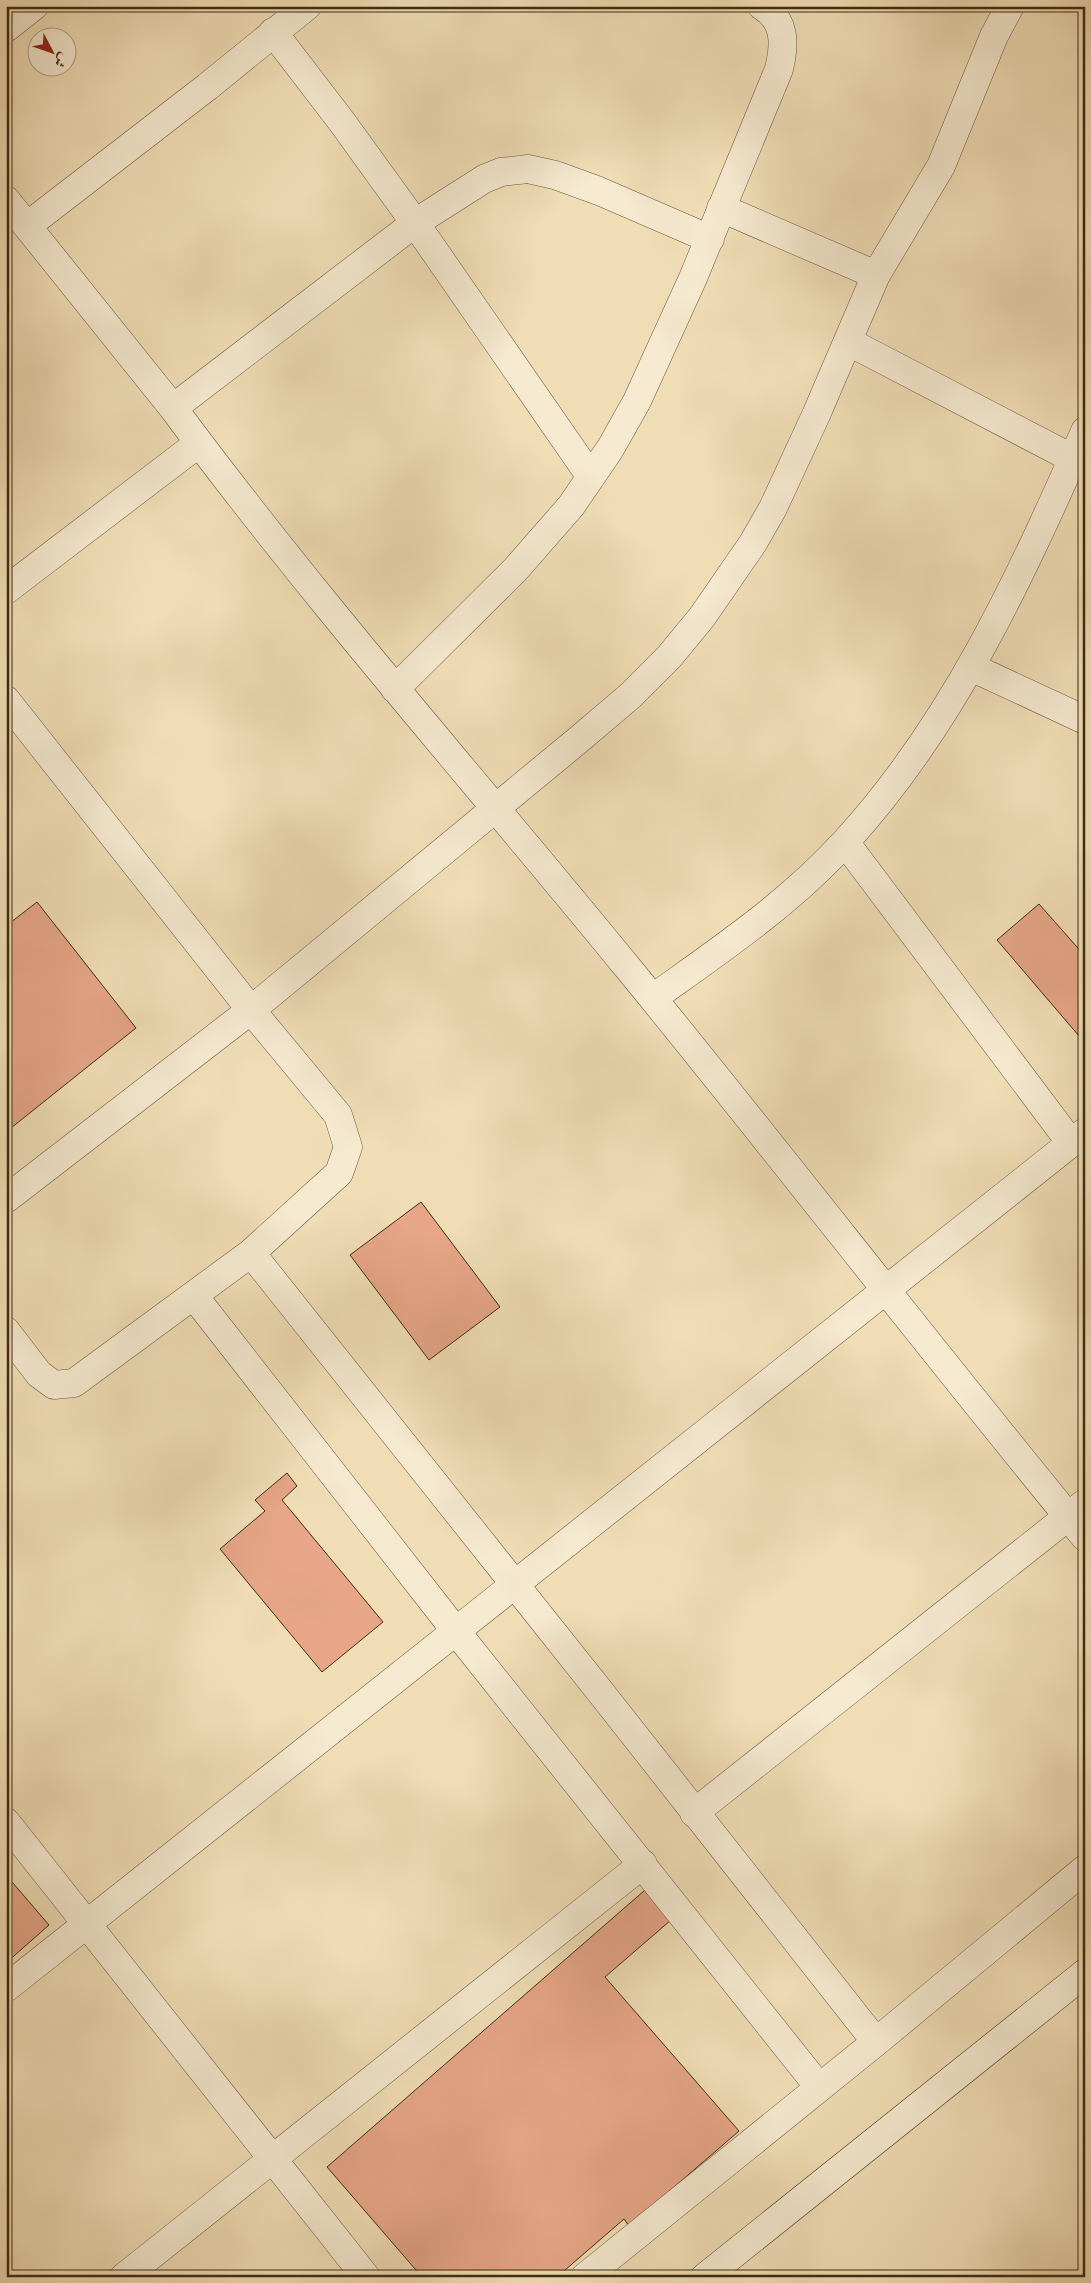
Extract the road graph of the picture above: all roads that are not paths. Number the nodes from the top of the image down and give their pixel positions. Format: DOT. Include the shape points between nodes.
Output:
graph roads {
  1 [pos="34,6"];
  2 [pos="307,6"];
  3 [pos="762,6"];
  4 [pos="1010,6"];
  5 [pos="6,28"];
  6 [pos="273,32"];
  7 [pos="6,200"];
  8 [pos="722,208"];
  9 [pos="415,223"];
  10 [pos="27,226"];
  11 [pos="710,239"];
  12 [pos="876,275"];
  13 [pos="849,342"];
  14 [pos="173,408"];
  15 [pos="1085,431"];
  16 [pos="198,443"];
  17 [pos="1079,462"];
  18 [pos="592,477"];
  19 [pos="6,590"];
  20 [pos="971,666"];
  21 [pos="395,689"];
  22 [pos="6,700"];
  23 [pos="1085,720"];
  24 [pos="496,808"];
  25 [pos="846,842"];
  26 [pos="653,998"];
  27 [pos="251,1010"];
  28 [pos="1078,1137"];
  29 [pos="6,1199"];
  30 [pos="251,1253"];
  31 [pos="884,1291"];
  32 [pos="194,1296"];
  33 [pos="6,1331"];
  34 [pos="1079,1519"];
  35 [pos="515,1583"];
  36 [pos="455,1630"];
  37 [pos="694,1813"];
  38 [pos="6,1822"];
  39 [pos="643,1864"];
  40 [pos="1085,1869"];
  41 [pos="88,1923"];
  42 [pos="1085,1973"];
  43 [pos="6,1988"];
  44 [pos="876,2042"];
  45 [pos="819,2088"];
  46 [pos="273,2158"];
  47 [pos="124,2277"];
  48 [pos="366,2277"];
  49 [pos="585,2277"];
  50 [pos="705,2277"];
  1 -- 5 [label="street"];
  2 -- 6 [label="street"];
  3 -- 8 [label="street" via="772,13 782,29 782,60"];
  4 -- 12 [label="street" via="994,36 941,166"];
  6 -- 9 [label="street"];
  6 -- 10 [label="street"];
  7 -- 10 [label="street"];
  8 -- 11 [label="street"];
  8 -- 12 [label="street"];
  9 -- 11 [label="street" via="484,179 501,172 528,169 599,191"];
  9 -- 14 [label="street"];
  9 -- 18 [label="street"];
  10 -- 14 [label="street"];
  11 -- 18 [label="street" via="637,401"];
  12 -- 13 [label="street"];
  13 -- 17 [label="street"];
  13 -- 24 [label="street" via="772,508 753,543 702,617 669,657 630,696"];
  14 -- 16 [label="street"];
  15 -- 17 [label="street"];
  16 -- 19 [label="street"];
  16 -- 21 [label="street"];
  17 -- 20 [label="street"];
  18 -- 21 [label="street" via="515,570"];
  20 -- 23 [label="street"];
  20 -- 25 [label="street" via="933,729"];
  21 -- 24 [label="street"];
  22 -- 27 [label="street"];
  24 -- 26 [label="street"];
  24 -- 27 [label="street"];
  25 -- 26 [label="street" via="761,919"];
  25 -- 28 [label="street"];
  26 -- 31 [label="street"];
  27 -- 29 [label="street"];
  27 -- 30 [label="street" via="338,1115 348,1147 339,1173"];
  28 -- 31 [label="street"];
  30 -- 32 [label="street"];
  30 -- 35 [label="street"];
  31 -- 34 [label="street"];
  31 -- 35 [label="street"];
  32 -- 33 [label="street" via="74,1383 54,1385 39,1374"];
  32 -- 36 [label="street"];
  34 -- 37 [label="street"];
  35 -- 36 [label="street"];
  35 -- 37 [label="street"];
  36 -- 39 [label="street"];
  36 -- 41 [label="street"];
  37 -- 44 [label="street"];
  38 -- 41 [label="street"];
  39 -- 45 [label="street"];
  39 -- 46 [label="street"];
  40 -- 44 [label="street"];
  41 -- 43 [label="street"];
  41 -- 46 [label="street"];
  42 -- 50 [label="street"];
  44 -- 45 [label="street"];
  45 -- 49 [label="street"];
  46 -- 47 [label="street"];
  46 -- 48 [label="street"];
}
